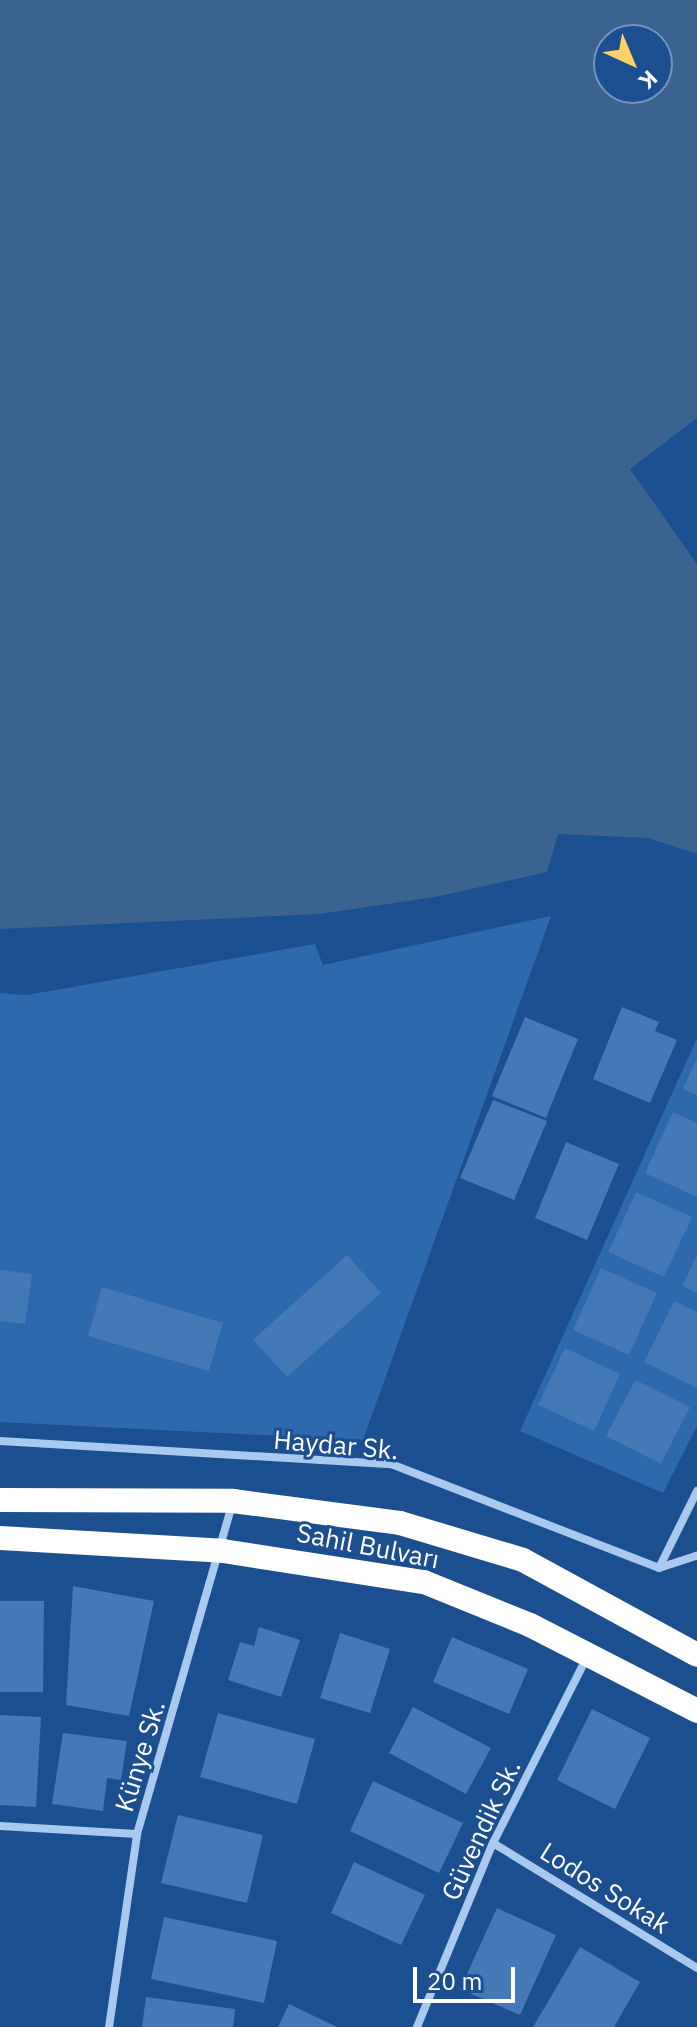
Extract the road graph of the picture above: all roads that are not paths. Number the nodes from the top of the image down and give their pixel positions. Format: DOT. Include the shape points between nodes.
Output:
graph roads {
  1 [pos="0,1441"];
  2 [pos="697,1491"];
  3 [pos="0,1500"];
  4 [pos="233,1501"];
  5 [pos="0,1538"];
  6 [pos="223,1551"];
  7 [pos="697,1556"];
  8 [pos="659,1568"];
  9 [pos="645,1628"];
  10 [pos="697,1636"];
  11 [pos="589,1653"];
  12 [pos="697,1655"];
  13 [pos="697,1711"];
  14 [pos="0,1826"];
  15 [pos="137,1834"];
  16 [pos="493,1843"];
  17 [pos="697,1968"];
  18 [pos="109,2027"];
  19 [pos="417,2027"];
  1 -- 8 [label="street, Haydar Sk." via="391,1464"];
  2 -- 8 [label="street"];
  3 -- 4 [label="highway, Sahil Bulvarı"];
  4 -- 6 [label="street, Künye Sk."];
  4 -- 9 [label="highway, Sahil Bulvarı" via="400,1523 523,1560"];
  5 -- 6 [label="highway, Sahil Bulvarı"];
  6 -- 11 [label="highway, Sahil Bulvarı" via="424,1582"];
  6 -- 15 [label="street, Künye Sk."];
  7 -- 8 [label="street"];
  9 -- 10 [label="highway"];
  9 -- 12 [label="highway, Sahil Bulvarı"];
  11 -- 13 [label="highway, Sahil Bulvarı"];
  11 -- 16 [label="street, Güvendik Sk."];
  14 -- 15 [label="street"];
  15 -- 18 [label="street, Künye Sk."];
  16 -- 17 [label="street, Lodos Sokak"];
  16 -- 19 [label="street, Güvendik Sk."];
}
